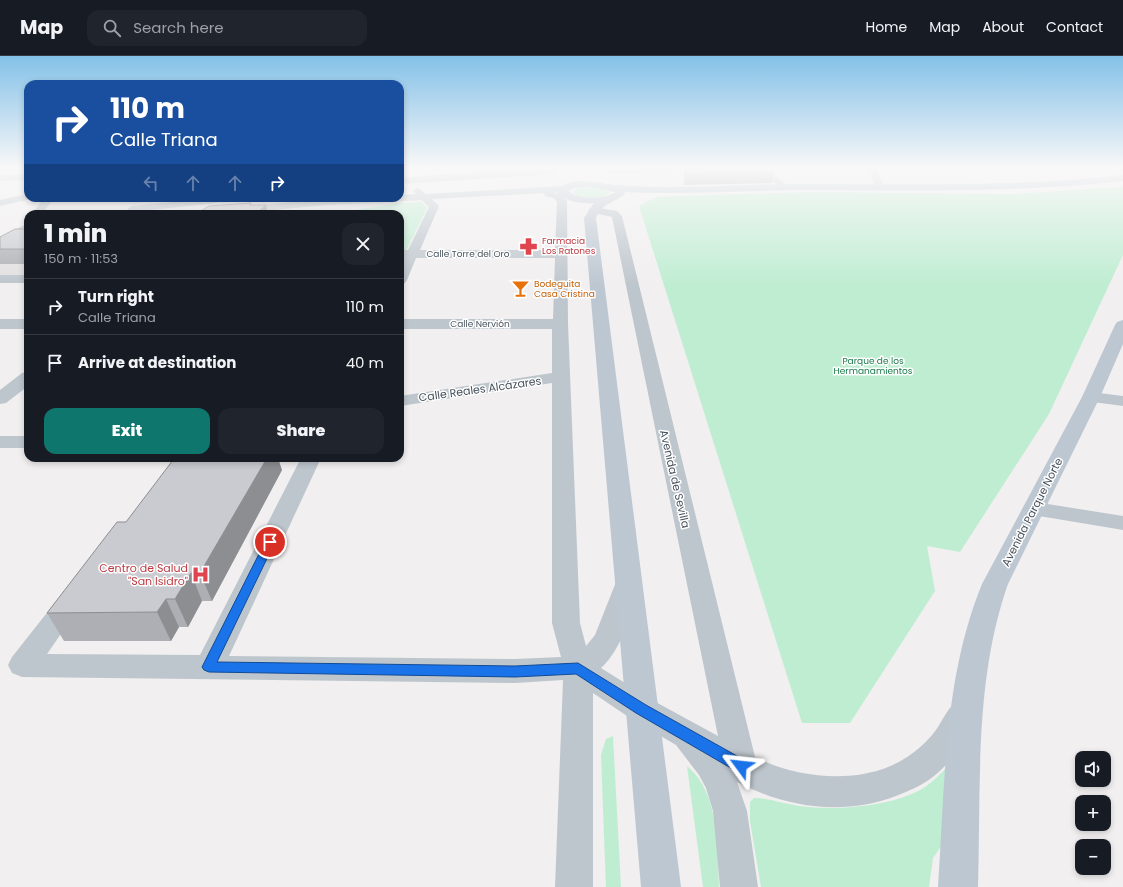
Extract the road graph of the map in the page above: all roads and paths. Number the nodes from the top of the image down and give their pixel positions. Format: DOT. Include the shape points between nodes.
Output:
graph roads {
  1 [pos="171,207"];
  2 [pos="274,207"];
  3 [pos="355,207"];
  4 [pos="434,207"];
  5 [pos="562,207"];
  6 [pos="606,207"];
  7 [pos="610,207"];
  8 [pos="146,210"];
  9 [pos="239,210"];
  10 [pos="299,210"];
  11 [pos="24,229"];
  12 [pos="24,231"];
  13 [pos="0,232"];
  14 [pos="0,243"];
  15 [pos="406,254"];
  16 [pos="560,254"];
  17 [pos="0,279"];
  18 [pos="24,279"];
  19 [pos="0,324"];
  20 [pos="24,324"];
  21 [pos="404,324"];
  22 [pos="560,324"];
  23 [pos="1123,325"];
  24 [pos="561,377"];
  25 [pos="24,380"];
  26 [pos="1091,397"];
  27 [pos="0,399"];
  28 [pos="404,400"];
  29 [pos="1123,401"];
  30 [pos="0,442"];
  31 [pos="24,442"];
  32 [pos="309,462"];
  33 [pos="1035,508"];
  34 [pos="1123,523"];
  35 [pos="629,577"];
  36 [pos="84,583"];
  37 [pos="209,667"];
  38 [pos="578,668"];
  39 [pos="967,708"];
  40 [pos="641,709"];
  41 [pos="687,735"];
  42 [pos="741,766"];
  43 [pos="574,887"];
  44 [pos="661,887"];
  45 [pos="738,887"];
  46 [pos="958,887"];
  1 -- 8 [label="street"];
  2 -- 9 [label="street"];
  3 -- 10 [label="street"];
  4 -- 15 [label="street"];
  5 -- 16 [label="street"];
  6 -- 35 [label="street"];
  7 -- 42 [label="street, Avenida de Sevilla" via="617,216"];
  11 -- 13 [label="street"];
  12 -- 14 [label="street"];
  15 -- 16 [label="street, Calle Torre del Oro"];
  16 -- 22 [label="street"];
  17 -- 18 [label="street"];
  19 -- 20 [label="street"];
  21 -- 22 [label="street, Calle Nervión"];
  22 -- 24 [label="street"];
  23 -- 26 [label="street, Avenida Parque Norte"];
  24 -- 28 [label="street, Calle Reales Alcázares"];
  24 -- 38 [label="street" via="566,623"];
  25 -- 27 [label="street"];
  26 -- 29 [label="street"];
  26 -- 33 [label="street, Avenida Parque Norte"];
  30 -- 31 [label="street"];
  32 -- 37 [label="street"];
  33 -- 34 [label="street"];
  33 -- 39 [label="street, Avenida Parque Norte" via="984,614"];
  35 -- 38 [label="street" via="602,646 590,660"];
  35 -- 40 [label="street"];
  36 -- 37 [label="street" via="22,665"];
  37 -- 38 [label="street" via="515,671"];
  38 -- 40 [label="street"];
  38 -- 43 [label="street"];
  39 -- 42 [label="street" via="940,750 931,759 907,776 890,783 840,792 806,790 763,778"];
  39 -- 46 [label="street, Avenida Parque Norte"];
  40 -- 41 [label="street"];
  40 -- 44 [label="street"];
  41 -- 42 [label="street"];
  41 -- 45 [label="street" via="711,764 726,796 733,827"];
}
